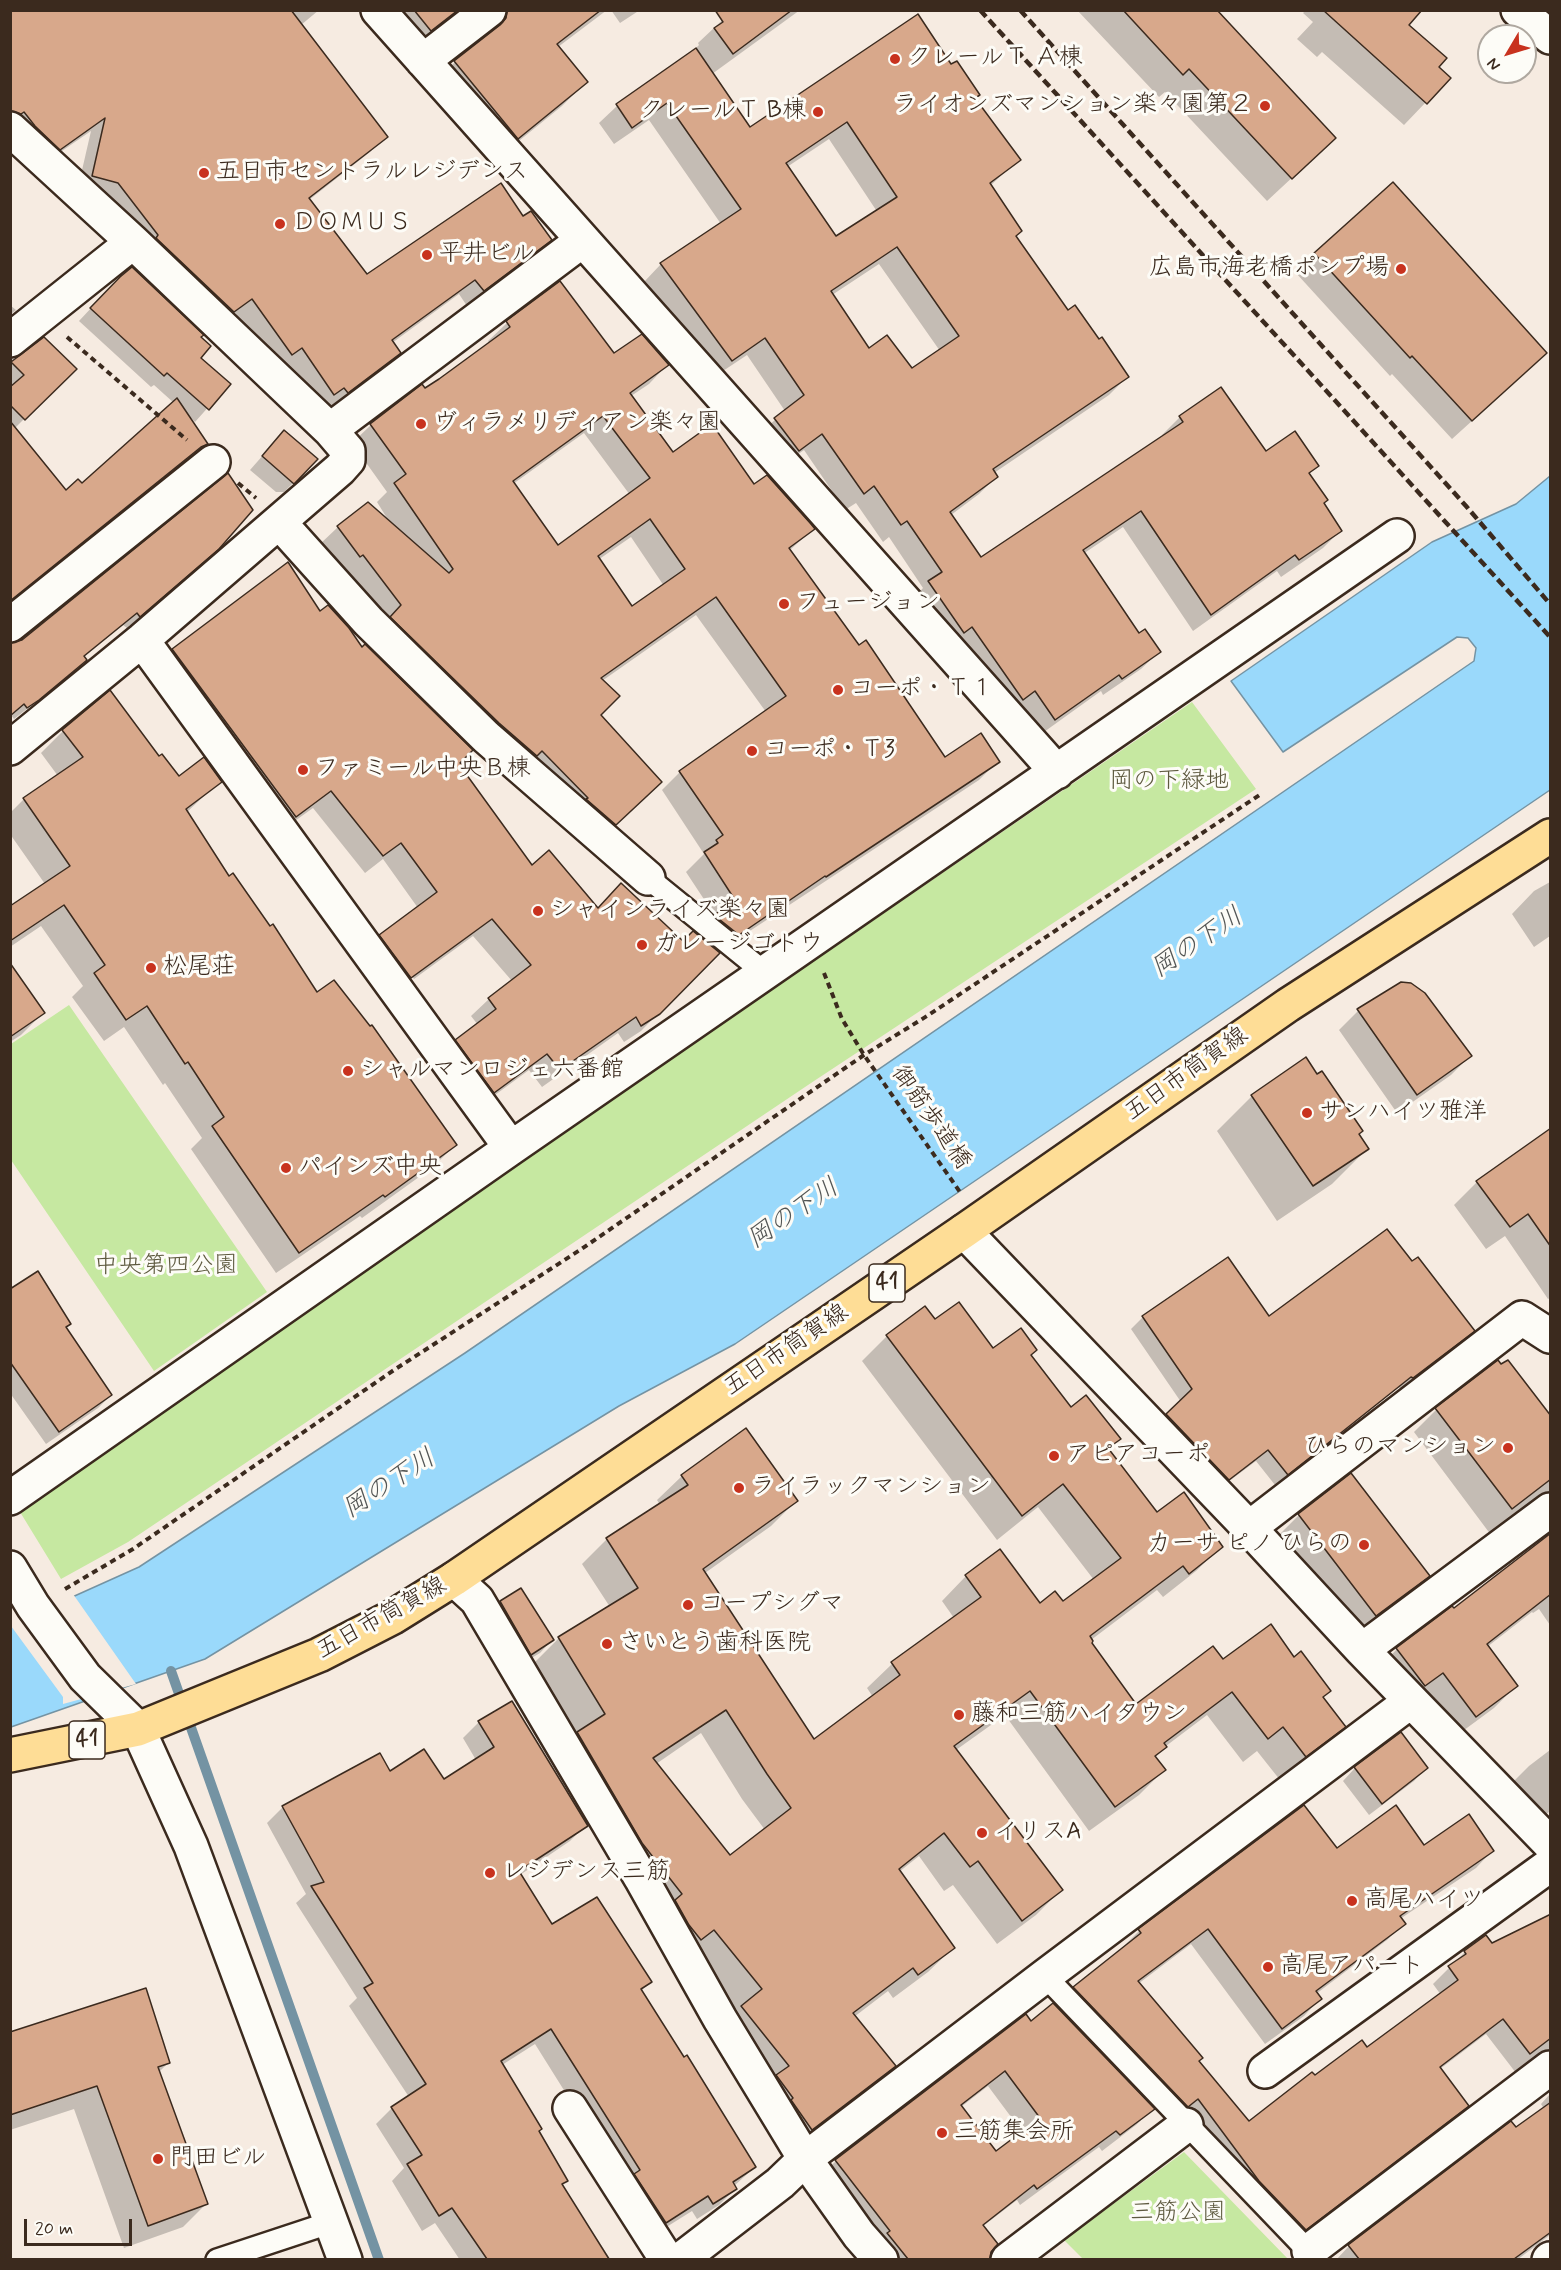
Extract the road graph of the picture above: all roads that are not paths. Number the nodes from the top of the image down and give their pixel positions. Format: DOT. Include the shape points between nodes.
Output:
graph roads {
  1 [pos="378,10"];
  2 [pos="489,10"];
  3 [pos="1518,10"];
  4 [pos="1551,37"];
  5 [pos="423,61"];
  6 [pos="10,129"];
  7 [pos="583,240"];
  8 [pos="133,242"];
  9 [pos="10,340"];
  10 [pos="330,430"];
  11 [pos="213,462"];
  12 [pos="279,522"];
  13 [pos="1397,536"];
  14 [pos="10,625"];
  15 [pos="142,640"];
  16 [pos="10,748"];
  17 [pos="1057,772"];
  18 [pos="1551,836"];
  19 [pos="648,878"];
  20 [pos="765,973"];
  21 [pos="512,1148"];
  22 [pos="964,1231"];
  23 [pos="1551,1336"];
  24 [pos="10,1498"];
  25 [pos="1551,1510"];
  26 [pos="1249,1528"];
  27 [pos="10,1568"];
  28 [pos="454,1579"];
  29 [pos="1362,1650"];
  30 [pos="1411,1701"];
  31 [pos="150,1724"];
  32 [pos="10,1755"];
  33 [pos="1551,1844"];
  34 [pos="1551,1865"];
  35 [pos="1045,1976"];
  36 [pos="1551,2068"];
  37 [pos="1265,2071"];
  38 [pos="570,2108"];
  39 [pos="1186,2125"];
  40 [pos="805,2159"];
  41 [pos="332,2222"];
  42 [pos="1313,2255"];
  43 [pos="217,2259"];
  44 [pos="345,2259"];
  45 [pos="667,2259"];
  46 [pos="680,2259"];
  47 [pos="881,2259"];
  48 [pos="1008,2259"];
  1 -- 5 [label="street"];
  2 -- 5 [label="street"];
  3 -- 4 [label="street"];
  5 -- 7 [label="street"];
  6 -- 8 [label="street"];
  7 -- 10 [label="street"];
  7 -- 17 [label="street"];
  8 -- 9 [label="street"];
  8 -- 10 [label="street"];
  10 -- 12 [label="street" via="348,451 348,460"];
  11 -- 14 [label="street"];
  12 -- 15 [label="street"];
  12 -- 19 [label="street" via="368,621 486,737"];
  13 -- 17 [label="street"];
  15 -- 16 [label="street"];
  15 -- 21 [label="street"];
  17 -- 20 [label="street"];
  18 -- 22 [label="main road, 五日市筒賀線 / 41" via="1288,1005"];
  19 -- 20 [label="lane"];
  20 -- 21 [label="street"];
  21 -- 24 [label="street"];
  22 -- 26 [label="street"];
  22 -- 28 [label="main road, 五日市筒賀線 / 41"];
  23 -- 26 [label="street" via="1522,1318"];
  25 -- 29 [label="street"];
  26 -- 29 [label="street"];
  27 -- 31 [label="street" via="86,1677"];
  28 -- 31 [label="main road, 五日市筒賀線 / 41" via="319,1655"];
  28 -- 40 [label="street" via="477,1600"];
  29 -- 30 [label="street"];
  30 -- 33 [label="street"];
  30 -- 35 [label="street"];
  31 -- 32 [label="main road, 五日市筒賀線 / 41"];
  31 -- 41 [label="street" via="191,1846"];
  34 -- 37 [label="street"];
  35 -- 39 [label="lane"];
  35 -- 40 [label="street"];
  36 -- 42 [label="street"];
  38 -- 45 [label="street"];
  39 -- 42 [label="lane"];
  39 -- 48 [label="street"];
  40 -- 46 [label="street" via="780,2183"];
  40 -- 47 [label="street"];
  41 -- 43 [label="lane"];
  41 -- 44 [label="street"];
}
